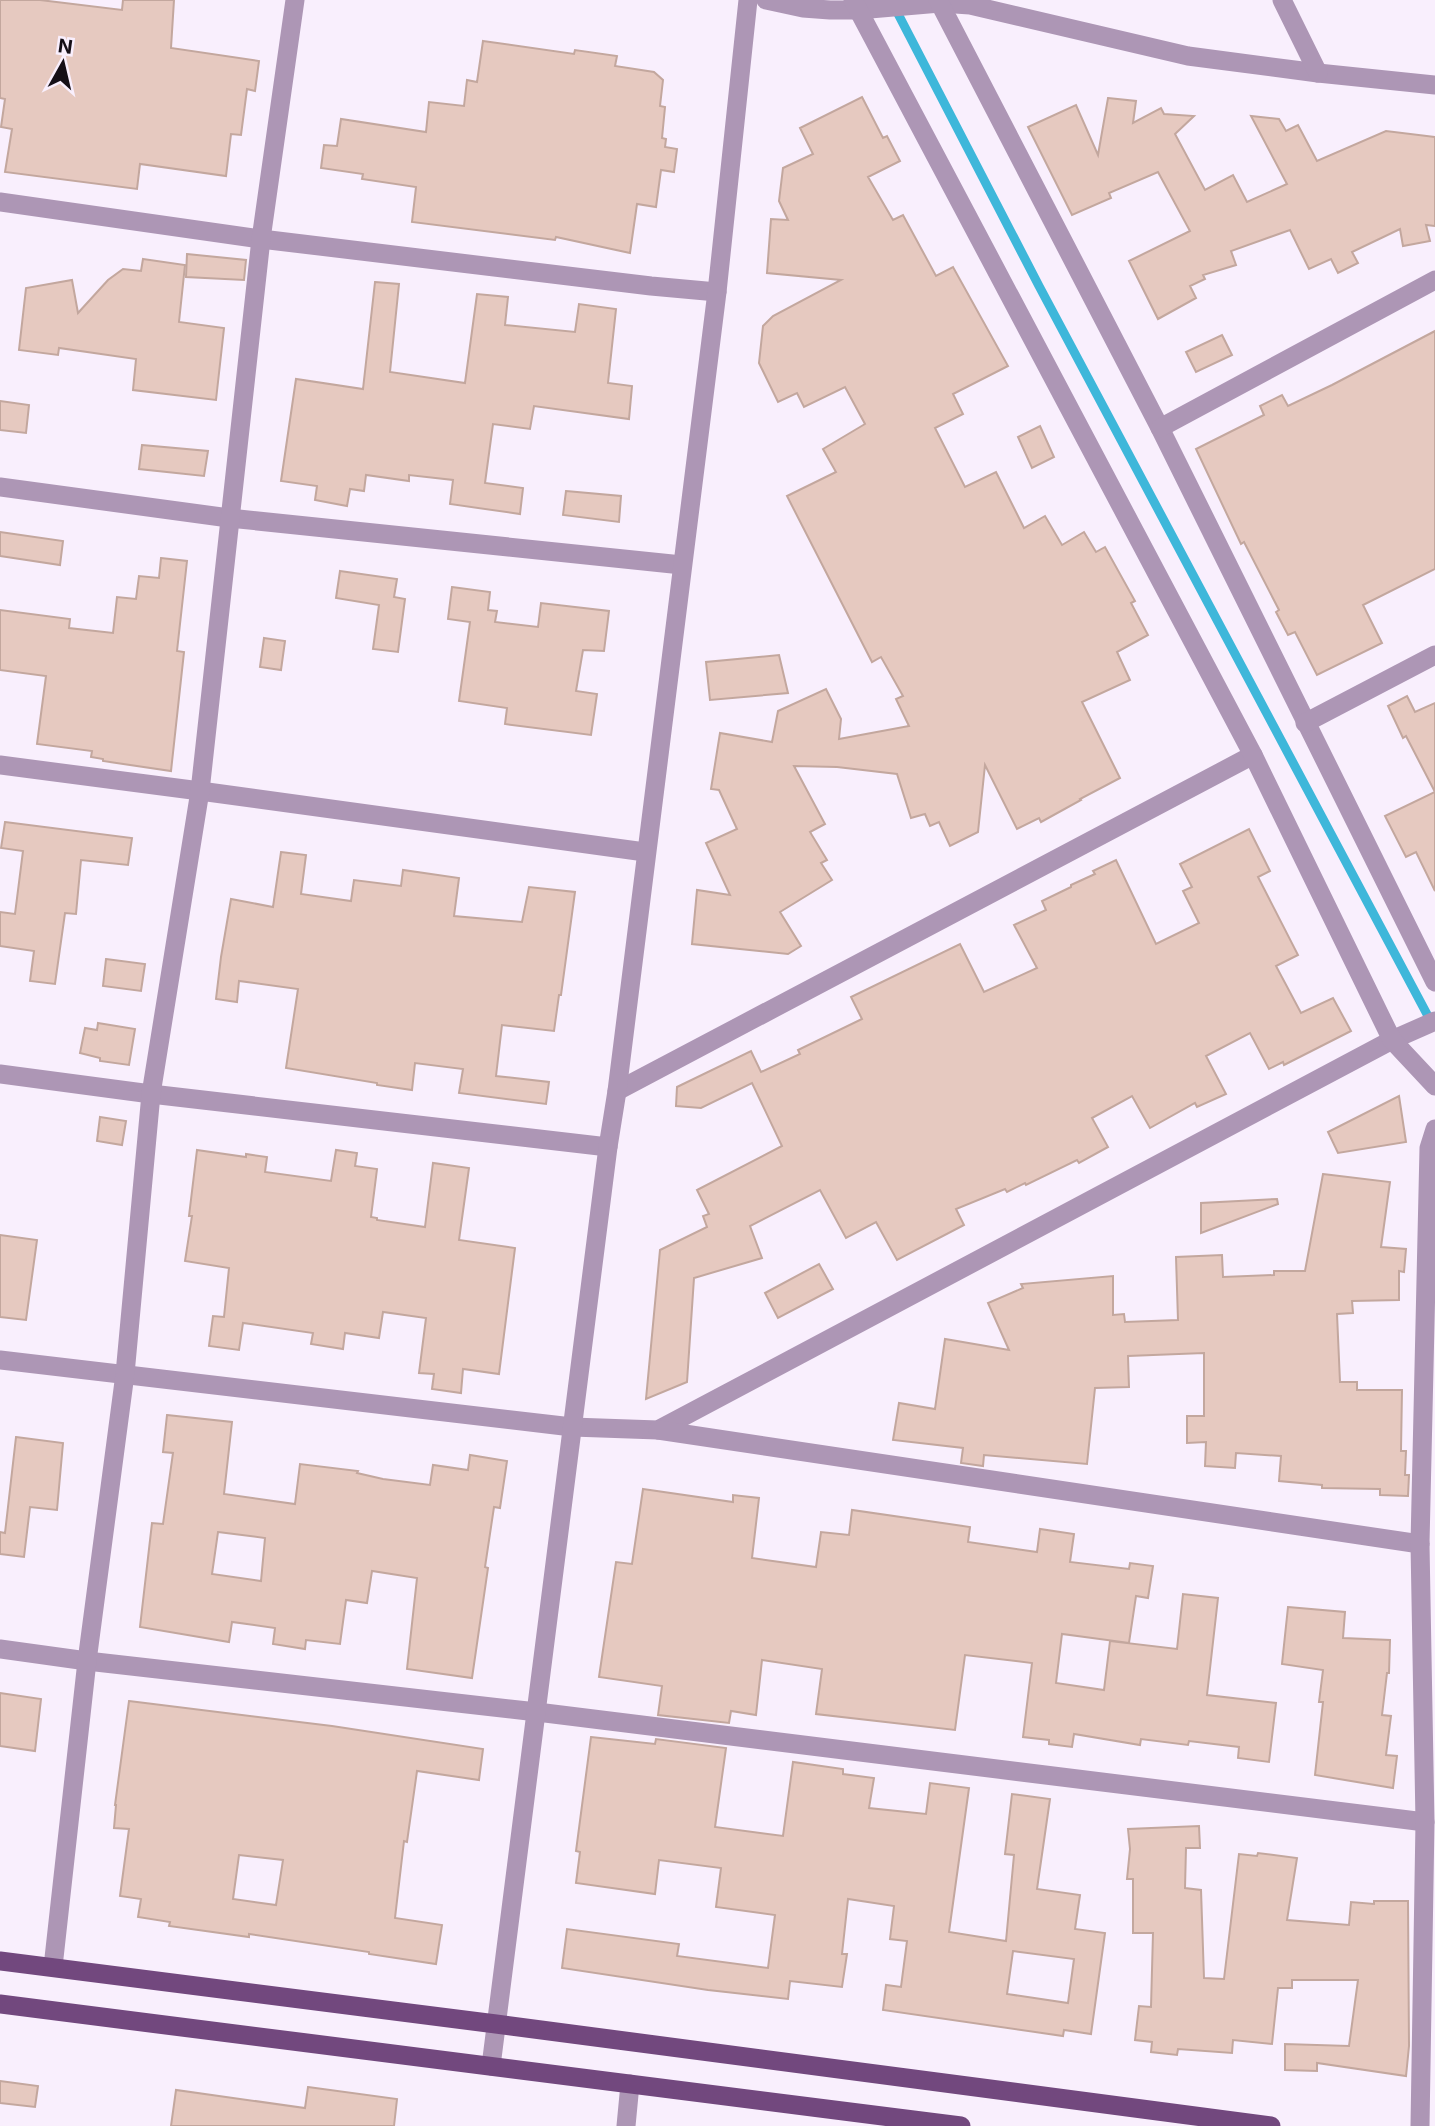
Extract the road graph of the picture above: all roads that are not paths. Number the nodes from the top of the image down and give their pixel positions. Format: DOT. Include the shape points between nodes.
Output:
graph roads {
  1 [pos="295,0"];
  2 [pos="748,0"];
  3 [pos="765,0"];
  4 [pos="1282,0"];
  5 [pos="933,3"];
  6 [pos="862,7"];
  7 [pos="1318,73"];
  8 [pos="1435,85"];
  9 [pos="0,202"];
  10 [pos="261,239"];
  11 [pos="1435,280"];
  12 [pos="717,292"];
  13 [pos="1160,428"];
  14 [pos="0,487"];
  15 [pos="229,518"];
  16 [pos="682,565"];
  17 [pos="1435,655"];
  18 [pos="1305,723"];
  19 [pos="1252,755"];
  20 [pos="0,765"];
  21 [pos="200,791"];
  22 [pos="645,852"];
  23 [pos="1435,982"];
  24 [pos="1435,1021"];
  25 [pos="1392,1040"];
  26 [pos="0,1074"];
  27 [pos="1435,1086"];
  28 [pos="617,1091"];
  29 [pos="151,1094"];
  30 [pos="1435,1129"];
  31 [pos="608,1147"];
  32 [pos="0,1360"];
  33 [pos="125,1374"];
  34 [pos="572,1427"];
  35 [pos="658,1430"];
  36 [pos="1420,1544"];
  37 [pos="0,1648"];
  38 [pos="87,1661"];
  39 [pos="537,1712"];
  40 [pos="1425,1822"];
  41 [pos="0,1961"];
  42 [pos="53,1967"];
  43 [pos="0,2004"];
  44 [pos="496,2024"];
  45 [pos="491,2066"];
  46 [pos="630,2084"];
  47 [pos="626,2126"];
  48 [pos="961,2126"];
  49 [pos="1271,2126"];
  50 [pos="1420,2126"];
  1 -- 10 [label="street"];
  2 -- 12 [label="street"];
  3 -- 6 [label="street" via="803,8"];
  4 -- 7 [label="street"];
  5 -- 6 [label="street"];
  5 -- 7 [label="street" via="970,5 1188,56"];
  5 -- 13 [label="street"];
  6 -- 19 [label="street"];
  7 -- 8 [label="street"];
  9 -- 10 [label="street"];
  10 -- 12 [label="street"];
  10 -- 15 [label="street"];
  11 -- 13 [label="street"];
  12 -- 16 [label="street"];
  13 -- 18 [label="street"];
  14 -- 15 [label="street"];
  15 -- 16 [label="street"];
  15 -- 21 [label="street"];
  16 -- 22 [label="street"];
  17 -- 18 [label="street"];
  18 -- 23 [label="street"];
  19 -- 25 [label="street"];
  19 -- 28 [label="street"];
  20 -- 21 [label="street"];
  21 -- 22 [label="street"];
  21 -- 29 [label="street"];
  22 -- 28 [label="street"];
  24 -- 25 [label="street"];
  25 -- 27 [label="street"];
  25 -- 35 [label="street"];
  26 -- 29 [label="street"];
  28 -- 31 [label="street"];
  29 -- 31 [label="street"];
  29 -- 33 [label="street"];
  30 -- 36 [label="street" via="1429,1148"];
  31 -- 34 [label="street"];
  32 -- 33 [label="street"];
  33 -- 34 [label="street"];
  33 -- 38 [label="street"];
  34 -- 35 [label="street"];
  34 -- 39 [label="street"];
  35 -- 36 [label="street"];
  36 -- 40 [label="street"];
  37 -- 38 [label="street"];
  38 -- 39 [label="street"];
  38 -- 42 [label="street"];
  39 -- 40 [label="street"];
  39 -- 44 [label="street"];
  40 -- 50 [label="street"];
  41 -- 42 [label="main road"];
  42 -- 44 [label="main road"];
  43 -- 45 [label="main road"];
  44 -- 45 [label="street"];
  44 -- 49 [label="main road"];
  45 -- 46 [label="main road"];
  46 -- 47 [label="street"];
  46 -- 48 [label="main road"];
}
